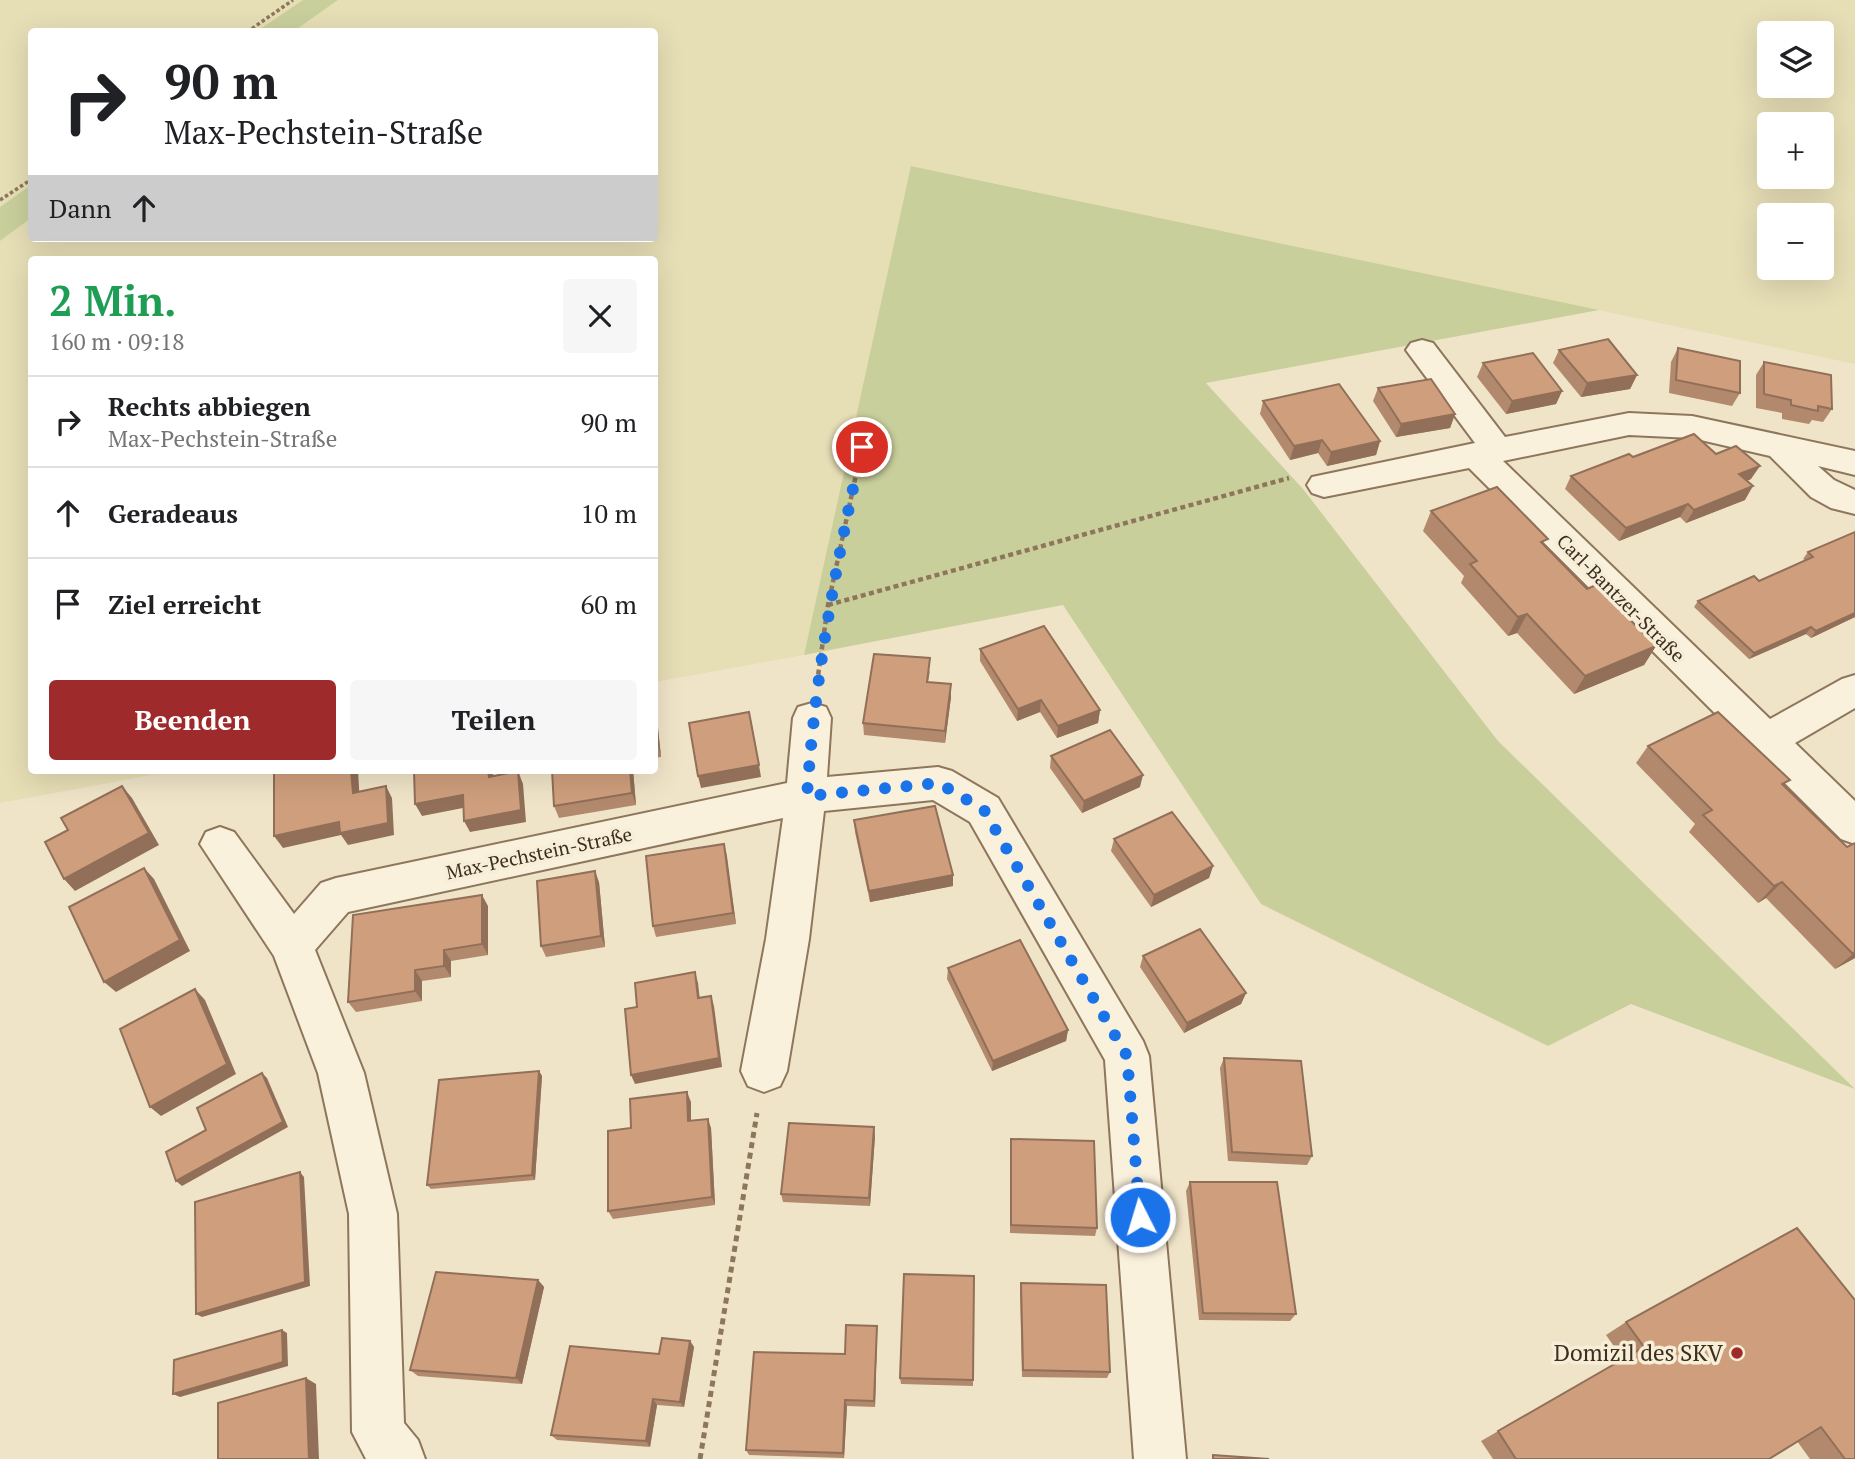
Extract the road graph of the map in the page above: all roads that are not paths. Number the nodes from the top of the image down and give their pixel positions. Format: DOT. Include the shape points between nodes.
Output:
graph roads {
  1 [pos="1422,350"];
  2 [pos="1781,447"];
  3 [pos="1488,454"];
  4 [pos="1855,463"];
  5 [pos="1324,485"];
  6 [pos="1855,502"];
  7 [pos="1846,707"];
  8 [pos="812,718"];
  9 [pos="1765,741"];
  10 [pos="807,796"];
  11 [pos="1855,827"];
  12 [pos="220,844"];
  13 [pos="292,946"];
  14 [pos="764,1071"];
  15 [pos="399,1459"];
  16 [pos="1160,1459"];
  1 -- 3 [label="street, Carl-Bantzer-Straße"];
  2 -- 3 [label="street" via="1692,427 1629,424"];
  2 -- 4 [label="street"];
  2 -- 6 [label="street" via="1810,480 1836,498"];
  3 -- 5 [label="street"];
  3 -- 9 [label="street, Carl-Bantzer-Straße"];
  7 -- 9 [label="street"];
  8 -- 10 [label="street"];
  9 -- 11 [label="street, Carl-Bantzer-Straße"];
  10 -- 13 [label="street, Max-Pechstein-Straße" via="336,897"];
  10 -- 14 [label="street" via="786,958"];
  10 -- 16 [label="street, Max-Pechstein-Straße" via="939,783 984,810 1127,1056"];
  12 -- 13 [label="street"];
  13 -- 15 [label="street" via="341,1073 373,1214 378,1432"];
}
